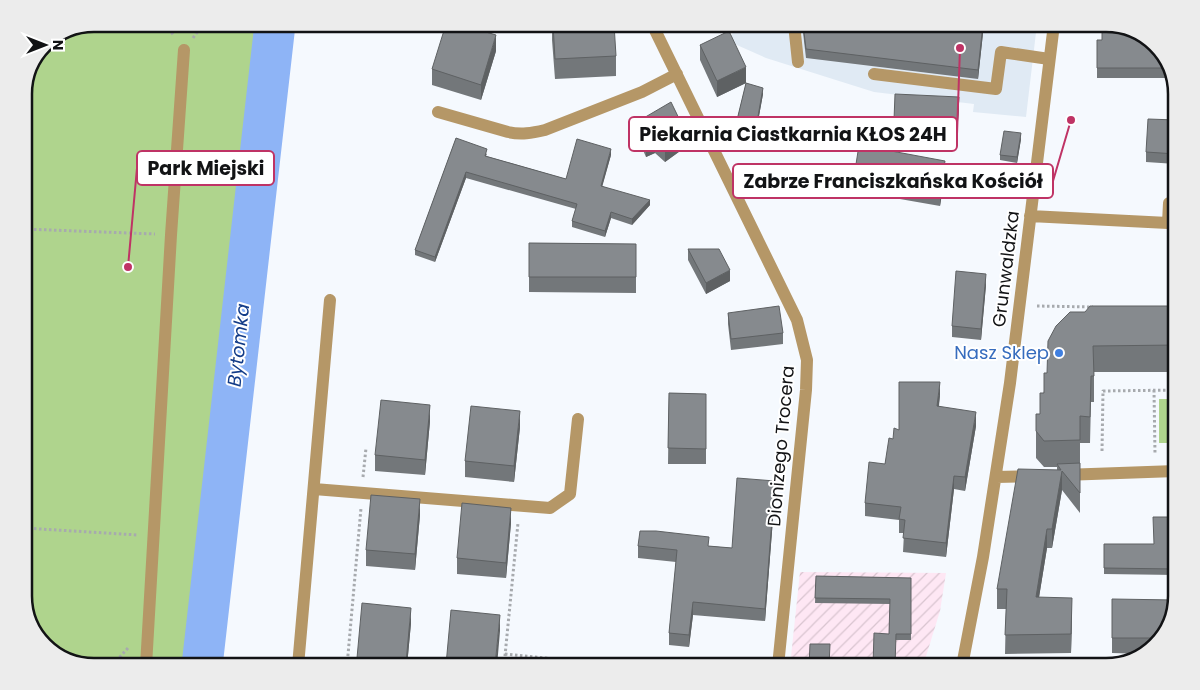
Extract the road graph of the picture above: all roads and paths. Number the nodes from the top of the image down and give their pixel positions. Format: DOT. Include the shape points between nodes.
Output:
graph roads {
  1 [pos="656,32"];
  2 [pos="795,32"];
  3 [pos="1053,32"];
  4 [pos="184,50"];
  5 [pos="1049,59"];
  6 [pos="798,62"];
  7 [pos="677,74"];
  8 [pos="874,74"];
  9 [pos="438,112"];
  10 [pos="1030,216"];
  11 [pos="1167,223"];
  12 [pos="33,229"];
  13 [pos="171,235"];
  14 [pos="330,300"];
  15 [pos="1034,306"];
  16 [pos="1100,307"];
  17 [pos="1154,390"];
  18 [pos="1168,390"];
  19 [pos="578,419"];
  20 [pos="366,448"];
  21 [pos="1102,451"];
  22 [pos="1168,471"];
  23 [pos="1155,472"];
  24 [pos="996,477"];
  25 [pos="314,489"];
  26 [pos="362,493"];
  27 [pos="520,505"];
  28 [pos="33,529"];
  29 [pos="153,536"];
  30 [pos="505,654"];
  31 [pos="146,658"];
  32 [pos="299,658"];
  33 [pos="348,658"];
  34 [pos="505,658"];
  35 [pos="546,658"];
  36 [pos="779,658"];
  37 [pos="963,658"];
  1 -- 7 [label="street, Dionizego Trocera"];
  2 -- 6 [label="street"];
  3 -- 5 [label="street, Grunwaldzka"];
  4 -- 13 [label="street"];
  5 -- 8 [label="street" via="1001,52 996,89"];
  5 -- 10 [label="street, Grunwaldzka"];
  7 -- 9 [label="street" via="642,92 531,133 508,132"];
  7 -- 36 [label="street, Dionizego Trocera" via="797,320 807,360"];
  10 -- 11 [label="street"];
  10 -- 24 [label="street, Grunwaldzka"];
  12 -- 13 [label="path"];
  13 -- 29 [label="street"];
  14 -- 25 [label="street"];
  15 -- 16 [label="path"];
  17 -- 18 [label="path"];
  17 -- 21 [label="path" via="1103,390"];
  17 -- 23 [label="path"];
  19 -- 27 [label="street" via="570,494 550,508"];
  20 -- 26 [label="path"];
  22 -- 23 [label="street"];
  23 -- 24 [label="street"];
  24 -- 37 [label="street, Grunwaldzka"];
  25 -- 26 [label="street"];
  25 -- 32 [label="street"];
  26 -- 27 [label="street"];
  26 -- 33 [label="path"];
  27 -- 30 [label="path"];
  28 -- 29 [label="path"];
  29 -- 31 [label="street"];
  30 -- 34 [label="path"];
  30 -- 35 [label="path"];
}
